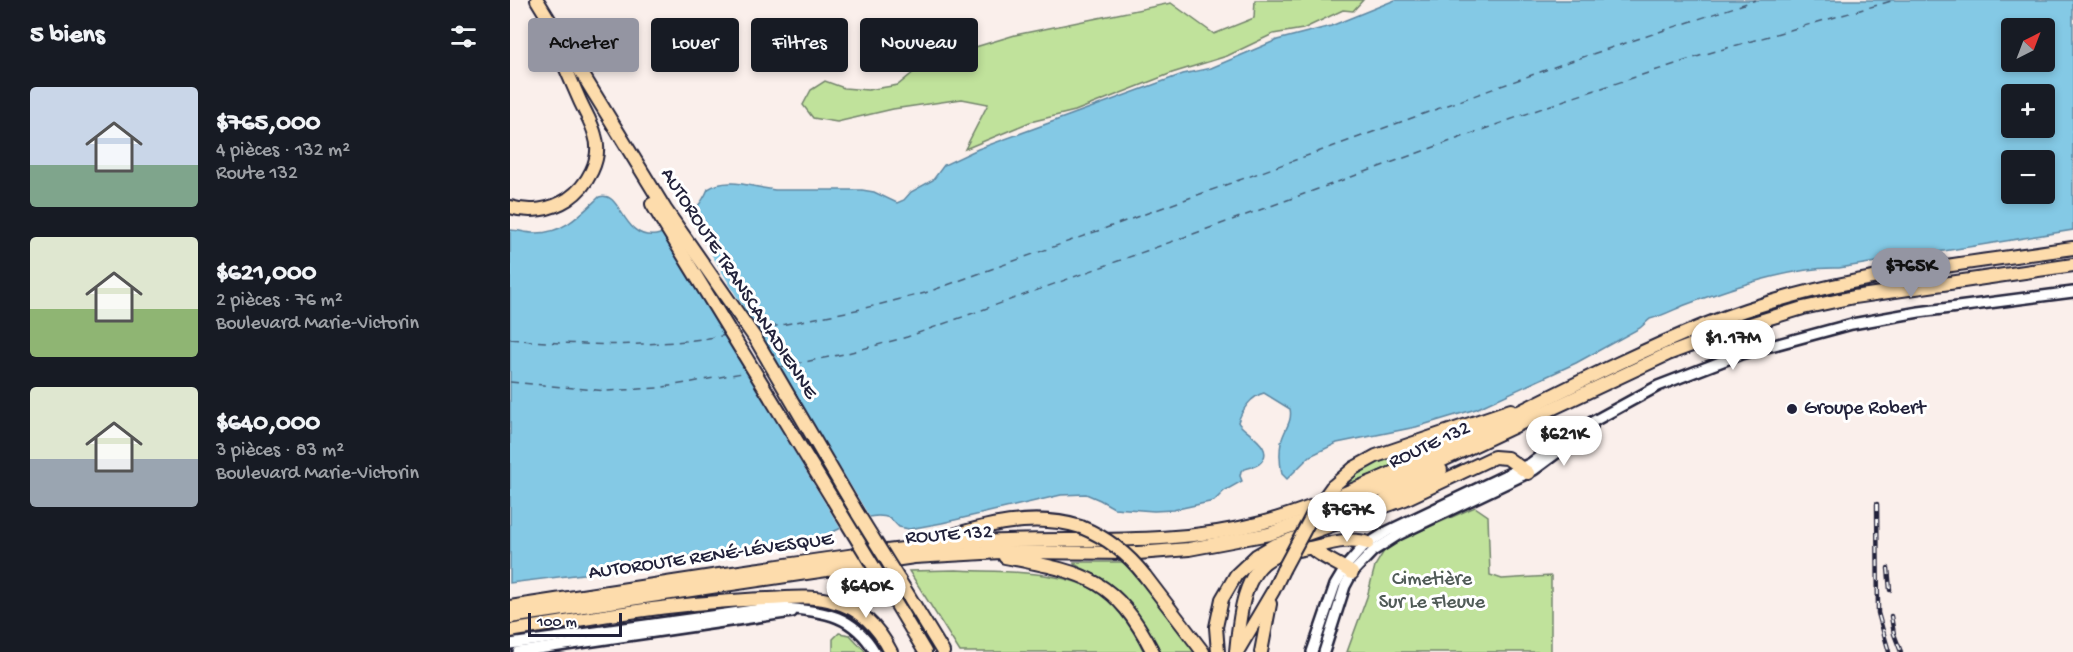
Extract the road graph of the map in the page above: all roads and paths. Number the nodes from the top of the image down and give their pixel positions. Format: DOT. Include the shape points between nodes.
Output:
graph roads {
  1 [pos="529,0"];
  2 [pos="537,0"];
  3 [pos="540,18"];
  4 [pos="567,72"];
  5 [pos="573,72"];
  6 [pos="510,207"];
  7 [pos="661,211"];
  8 [pos="2073,248"];
  9 [pos="2073,266"];
  10 [pos="2073,292"];
  11 [pos="1546,399"];
  12 [pos="1572,400"];
  13 [pos="1518,469"];
  14 [pos="1355,517"];
  15 [pos="1368,543"];
  16 [pos="917,547"];
  17 [pos="1311,548"];
  18 [pos="1138,553"];
  19 [pos="1004,557"];
  20 [pos="1348,571"];
  21 [pos="785,576"];
  22 [pos="1273,591"];
  23 [pos="510,607"];
  24 [pos="800,610"];
  25 [pos="510,617"];
  26 [pos="510,624"];
  27 [pos="510,630"];
  28 [pos="510,644"];
  29 [pos="518,652"];
  30 [pos="875,652"];
  31 [pos="891,652"];
  32 [pos="923,652"];
  33 [pos="943,652"];
  34 [pos="1153,652"];
  35 [pos="1203,652"];
  36 [pos="1218,652"];
  37 [pos="1236,652"];
  38 [pos="1261,652"];
  39 [pos="1312,652"];
  40 [pos="1324,652"];
  1 -- 3 [label="highway, AUTOROUTE TRANSCANADIENNE"];
  2 -- 7 [label="highway, AUTOROUTE TRANSCANADIENNE"];
  4 -- 6 [label="highway" via="595,135 594,165 580,188 564,201 533,210"];
  5 -- 7 [label="highway, AUTOROUTE TRANSCANADIENNE"];
  7 -- 32 [label="highway, AUTOROUTE TRANSCANADIENNE, bridge"];
  7 -- 33 [label="highway, AUTOROUTE TRANSCANADIENNE, bridge" via="755,338"];
  8 -- 11 [label="highway, ROUTE 132" via="1877,277 1787,297 1707,324"];
  9 -- 12 [label="highway, ROUTE 132" via="1869,295 1788,312 1702,340"];
  10 -- 13 [label="street" via="1918,312 1824,331 1723,360 1626,402"];
  11 -- 16 [label="highway, ROUTE 132" via="1348,492 1250,526 1167,539 1008,541"];
  11 -- 22 [label="highway, bridge" via="1376,456 1354,468 1332,487 1314,512"];
  12 -- 14 [label="highway"];
  12 -- 18 [label="highway, ROUTE 132" via="1299,524 1221,544"];
  13 -- 14 [label="highway" via="1504,457 1494,457 1405,499"];
  13 -- 15 [label="street"];
  13 -- 20 [label="street" via="1385,542"];
  14 -- 36 [label="highway" via="1273,546 1245,565 1228,586 1219,607"];
  15 -- 17 [label="highway" via="1358,540"];
  15 -- 20 [label="street" via="1358,551"];
  16 -- 23 [label="highway, AUTOROUTE RENÉ-LÉVESQUE"];
  16 -- 35 [label="highway, bridge" via="966,531 1019,521 1053,521 1081,527 1118,548 1145,576"];
  17 -- 20 [label="highway"];
  17 -- 37 [label="highway" via="1273,557 1254,574 1245,597"];
  18 -- 19 [label="highway"];
  18 -- 21 [label="highway, ROUTE 132" via="939,554"];
  19 -- 26 [label="highway" via="886,567"];
  19 -- 34 [label="highway" via="1064,569 1099,584 1129,612"];
  20 -- 39 [label="street" via="1331,594"];
  20 -- 40 [label="street"];
  21 -- 25 [label="highway, AUTOROUTE RENÉ-LÉVESQUE"];
  22 -- 37 [label="highway"];
  22 -- 38 [label="highway"];
  24 -- 28 [label="street" via="755,608"];
  24 -- 29 [label="street"];
  24 -- 30 [label="street" via="824,612 842,619 862,634"];
  27 -- 31 [label="highway" via="694,604 815,598 838,602 862,616"];
}
